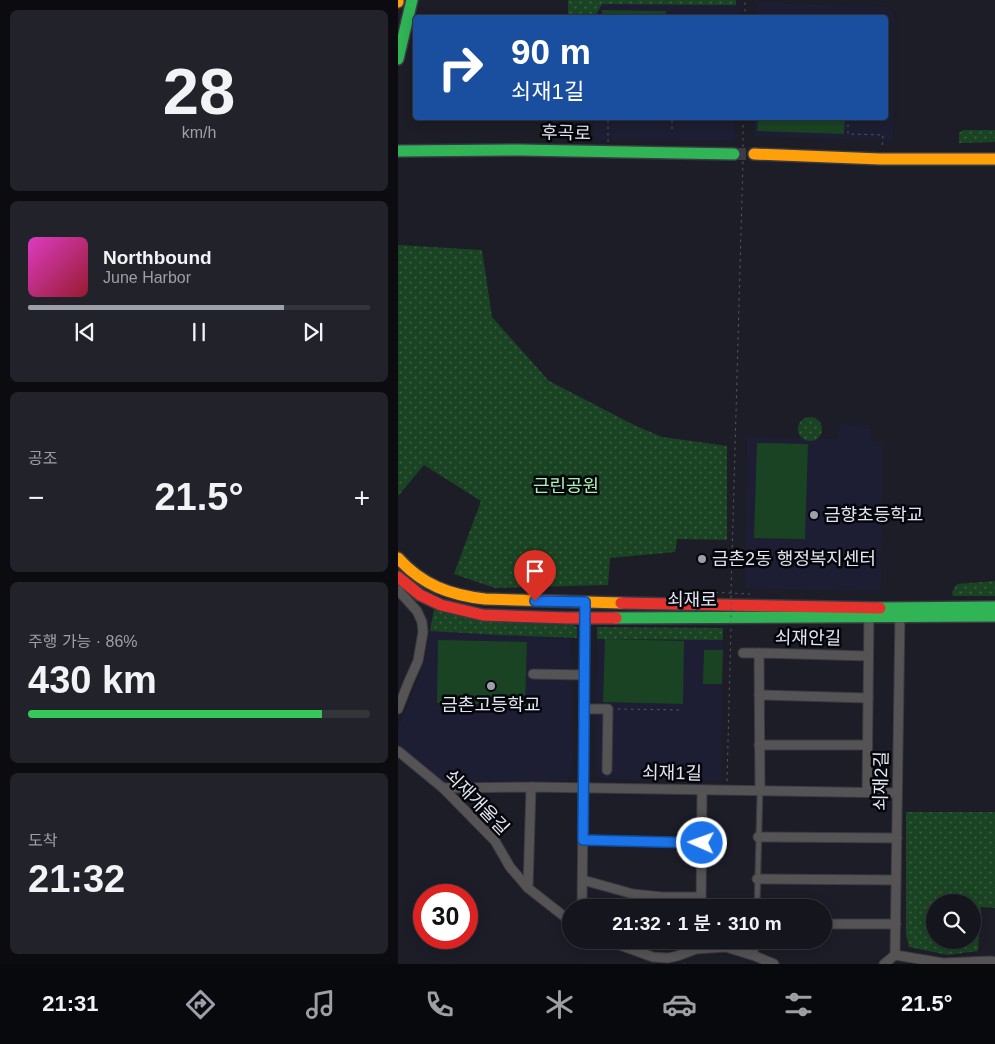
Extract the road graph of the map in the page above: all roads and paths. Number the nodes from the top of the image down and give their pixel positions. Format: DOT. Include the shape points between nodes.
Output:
graph roads {
  1 [pos="412,0"];
  2 [pos="745,0"];
  3 [pos="745,15"];
  4 [pos="398,59"];
  5 [pos="608,120"];
  6 [pos="672,120"];
  7 [pos="743,120"];
  8 [pos="848,120"];
  9 [pos="672,129"];
  10 [pos="398,151"];
  11 [pos="608,151"];
  12 [pos="734,154"];
  13 [pos="754,154"];
  14 [pos="880,158"];
  15 [pos="996,159"];
  16 [pos="732,533"];
  17 [pos="398,558"];
  18 [pos="398,578"];
  19 [pos="398,590"];
  20 [pos="708,592"];
  21 [pos="731,593"];
  22 [pos="750,594"];
  23 [pos="585,602"];
  24 [pos="996,607"];
  25 [pos="869,612"];
  26 [pos="900,612"];
  27 [pos="996,616"];
  28 [pos="585,618"];
  29 [pos="743,653"];
  30 [pos="760,653"];
  31 [pos="868,656"];
  32 [pos="533,674"];
  33 [pos="584,674"];
  34 [pos="759,695"];
  35 [pos="868,698"];
  36 [pos="398,709"];
  37 [pos="584,709"];
  38 [pos="608,709"];
  39 [pos="682,710"];
  40 [pos="759,745"];
  41 [pos="867,745"];
  42 [pos="398,751"];
  43 [pos="607,770"];
  44 [pos="531,787"];
  45 [pos="442,788"];
  46 [pos="583,788"];
  47 [pos="702,790"];
  48 [pos="726,790"];
  49 [pos="760,791"];
  50 [pos="867,792"];
  51 [pos="897,793"];
  52 [pos="758,837"];
  53 [pos="897,838"];
  54 [pos="583,840"];
  55 [pos="702,843"];
  56 [pos="757,879"];
  57 [pos="582,880"];
  58 [pos="896,880"];
  59 [pos="528,888"];
  60 [pos="701,898"];
  61 [pos="582,899"];
  62 [pos="757,899"];
  63 [pos="562,915"];
  64 [pos="832,924"];
  65 [pos="896,924"];
  66 [pos="631,949"];
  67 [pos="696,949"];
  68 [pos="730,949"];
  69 [pos="756,949"];
  70 [pos="895,955"];
  71 [pos="756,956"];
  72 [pos="996,962"];
  73 [pos="774,964"];
  74 [pos="884,964"];
  1 -- 4 [label="street"];
  2 -- 3 [label="path"];
  5 -- 11 [label="path"];
  6 -- 9 [label="path"];
  7 -- 21 [label="path"];
  8 -- 14 [label="path" via="848,134 883,135"];
  10 -- 11 [label="street, 후곡로"];
  11 -- 12 [label="street, 후곡로"];
  13 -- 14 [label="street"];
  14 -- 15 [label="street"];
  16 -- 21 [label="path"];
  17 -- 23 [label="street" via="427,583 468,597"];
  18 -- 28 [label="street, 쇠재로" via="420,595 441,605 483,615"];
  19 -- 36 [label="street" via="417,611 423,632 418,661"];
  20 -- 21 [label="path"];
  21 -- 22 [label="path"];
  21 -- 48 [label="path, bridge"];
  23 -- 25 [label="street"];
  23 -- 28 [label="street"];
  24 -- 26 [label="street"];
  25 -- 26 [label="street"];
  25 -- 28 [label="street, 쇠재로"];
  25 -- 31 [label="street"];
  26 -- 27 [label="street"];
  26 -- 51 [label="street, 쇠재2길"];
  28 -- 33 [label="street"];
  29 -- 30 [label="street"];
  30 -- 31 [label="street, 쇠재안길"];
  30 -- 34 [label="street, 쇠재안길"];
  31 -- 35 [label="street"];
  32 -- 33 [label="street"];
  33 -- 37 [label="street"];
  34 -- 35 [label="street"];
  34 -- 40 [label="street, 쇠재안길"];
  35 -- 41 [label="street"];
  37 -- 38 [label="street"];
  37 -- 46 [label="street"];
  38 -- 39 [label="path"];
  38 -- 43 [label="street"];
  40 -- 41 [label="street"];
  40 -- 49 [label="street, 쇠재안길"];
  41 -- 50 [label="street"];
  42 -- 45 [label="street, 쇠재개울길"];
  44 -- 45 [label="street, 쇠재1길"];
  44 -- 46 [label="street, 쇠재1길"];
  44 -- 59 [label="street"];
  45 -- 59 [label="street, 쇠재개울길" via="495,841 510,867"];
  46 -- 47 [label="street, 쇠재1길"];
  46 -- 54 [label="street"];
  47 -- 48 [label="street, 쇠재1길"];
  47 -- 55 [label="street"];
  48 -- 49 [label="street, 쇠재1길"];
  49 -- 50 [label="street"];
  49 -- 52 [label="lane, 쇠재안길"];
  50 -- 51 [label="street"];
  51 -- 53 [label="street, 쇠재2길"];
  52 -- 53 [label="street"];
  52 -- 56 [label="lane, 쇠재안길"];
  53 -- 58 [label="street, 쇠재2길"];
  54 -- 55 [label="street"];
  54 -- 57 [label="street"];
  55 -- 60 [label="street"];
  56 -- 58 [label="street"];
  56 -- 62 [label="lane, 쇠재안길"];
  57 -- 60 [label="street" via="633,894"];
  57 -- 61 [label="street"];
  58 -- 65 [label="street, 쇠재2길"];
  59 -- 63 [label="street, 쇠재개울길"];
  64 -- 65 [label="street"];
  65 -- 70 [label="street, 쇠재2길"];
  66 -- 67 [label="street" via="653,957 668,958"];
  68 -- 71 [label="street"];
  69 -- 71 [label="lane"];
  70 -- 72 [label="street" via="943,963"];
  70 -- 74 [label="street"];
  71 -- 73 [label="street"];
}
